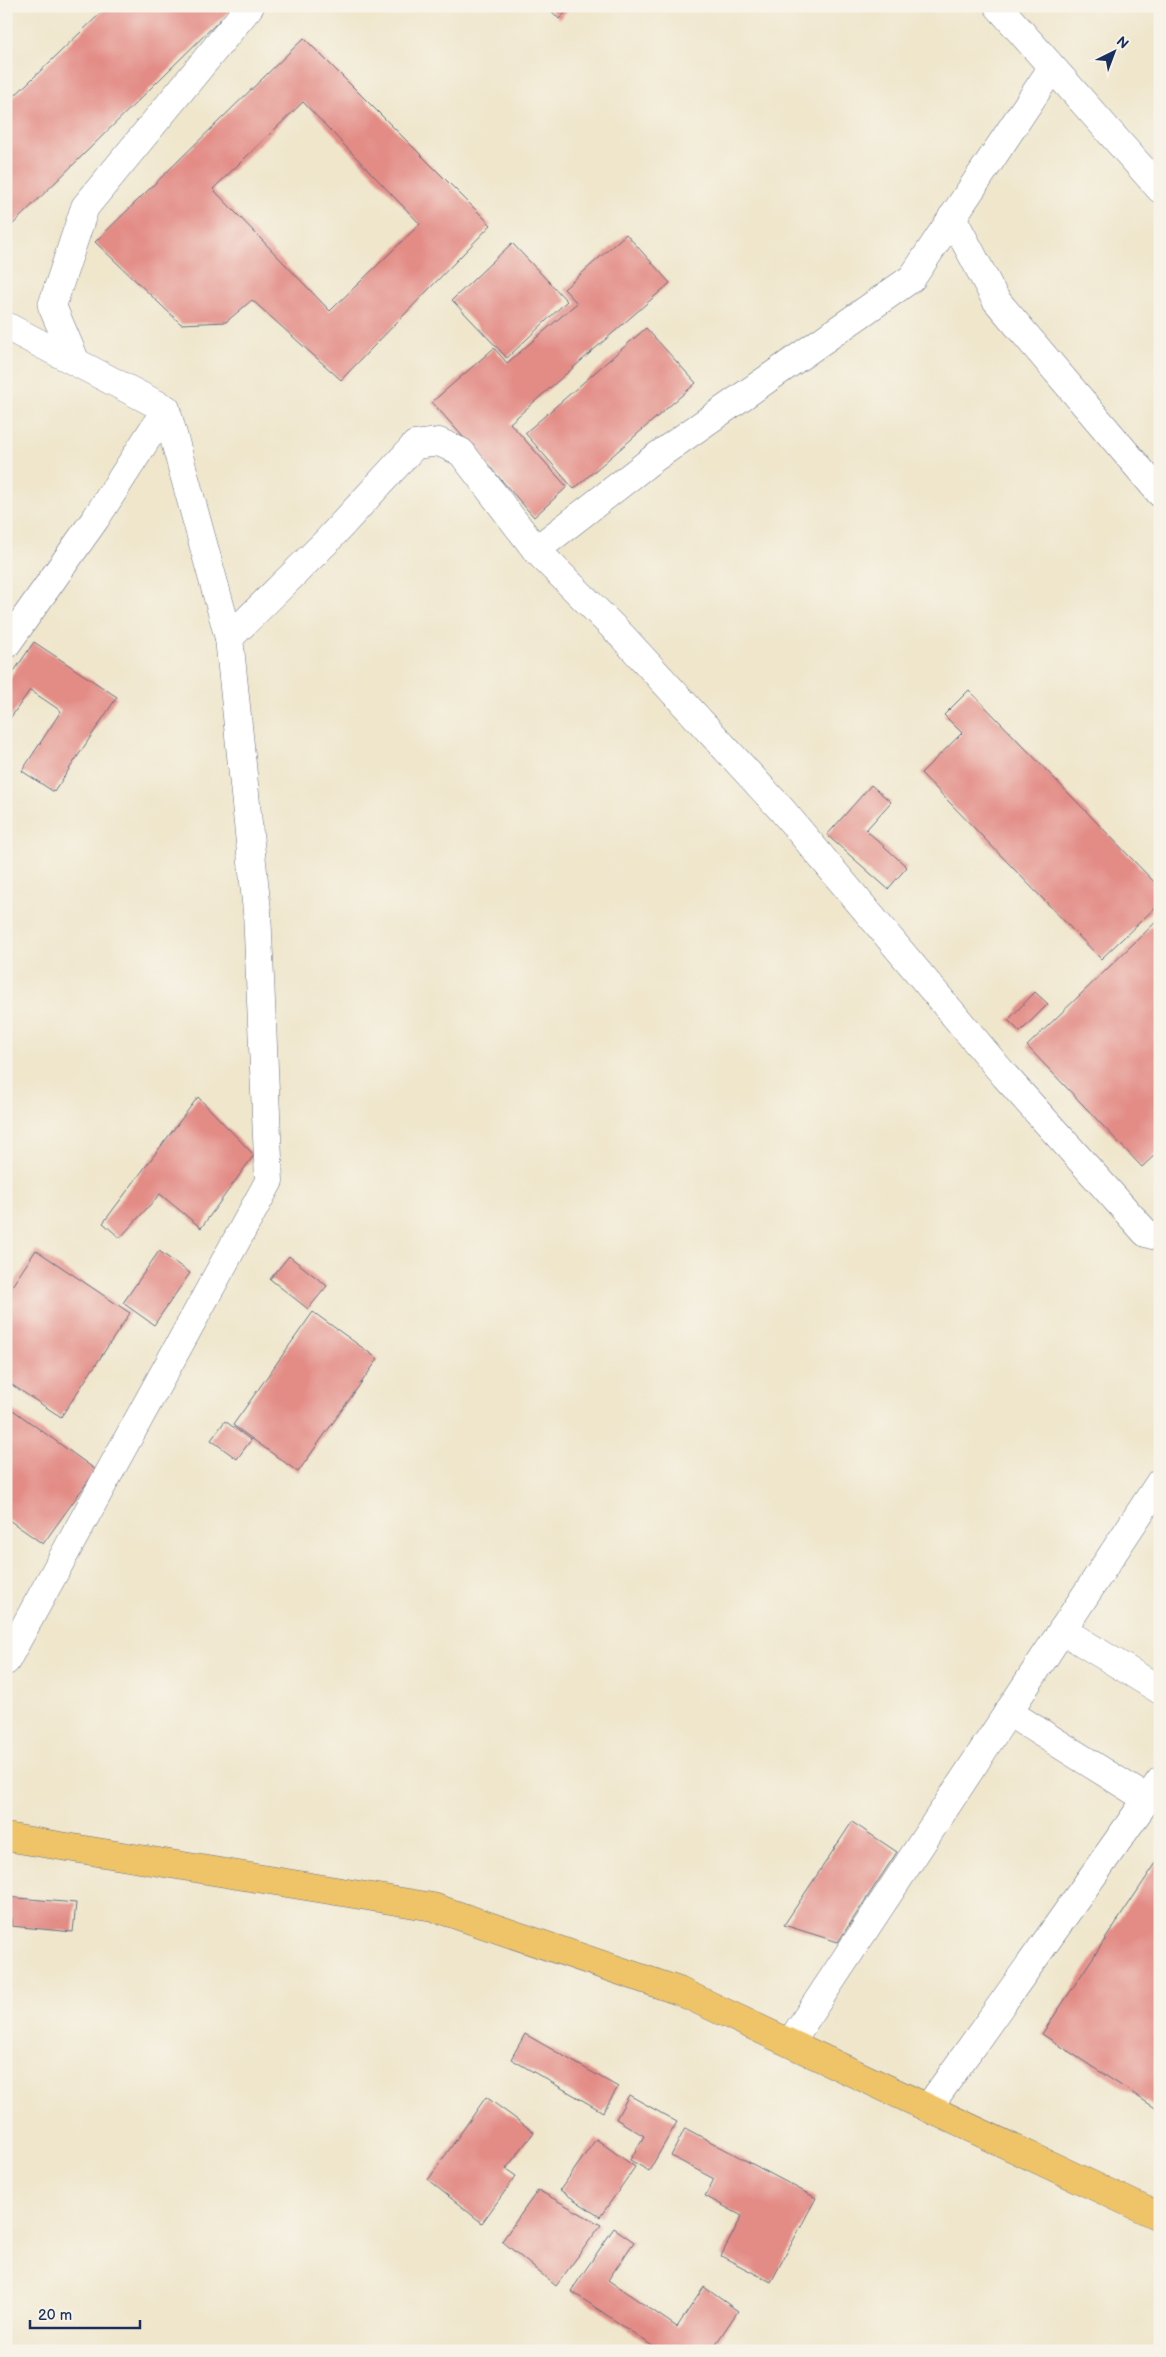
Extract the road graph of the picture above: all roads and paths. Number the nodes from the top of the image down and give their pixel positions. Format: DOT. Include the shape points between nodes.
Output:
graph roads {
  1 [pos="250,6"];
  2 [pos="998,6"];
  3 [pos="1052,68"];
  4 [pos="1160,189"];
  5 [pos="952,217"];
  6 [pos="6,326"];
  7 [pos="76,362"];
  8 [pos="166,409"];
  9 [pos="1160,493"];
  10 [pos="536,550"];
  11 [pos="229,638"];
  12 [pos="6,645"];
  13 [pos="1153,1235"];
  14 [pos="1160,1256"];
  15 [pos="1160,1482"];
  16 [pos="1062,1630"];
  17 [pos="6,1661"];
  18 [pos="1160,1690"];
  19 [pos="1008,1712"];
  20 [pos="1153,1790"];
  21 [pos="6,1837"];
  22 [pos="790,2043"];
  23 [pos="928,2108"];
  24 [pos="1160,2217"];
  1 -- 7 [label="street" via="85,207 52,306"];
  2 -- 3 [label="street"];
  3 -- 4 [label="street"];
  3 -- 5 [label="street"];
  5 -- 9 [label="street" via="996,300"];
  5 -- 10 [label="street" via="912,278 653,459"];
  6 -- 7 [label="street"];
  7 -- 8 [label="street"];
  8 -- 11 [label="street"];
  8 -- 12 [label="street" via="96,518"];
  10 -- 11 [label="street" via="461,452 439,442 415,445 326,542"];
  10 -- 13 [label="street" via="622,636 782,810 1005,1076"];
  11 -- 17 [label="street" via="257,912 269,1182"];
  13 -- 14 [label="street"];
  15 -- 16 [label="street"];
  16 -- 18 [label="street"];
  16 -- 19 [label="street"];
  19 -- 20 [label="street"];
  19 -- 22 [label="street"];
  20 -- 23 [label="street"];
  21 -- 22 [label="main road" via="433,1907 679,1991"];
  22 -- 23 [label="main road"];
  23 -- 24 [label="main road"];
}
